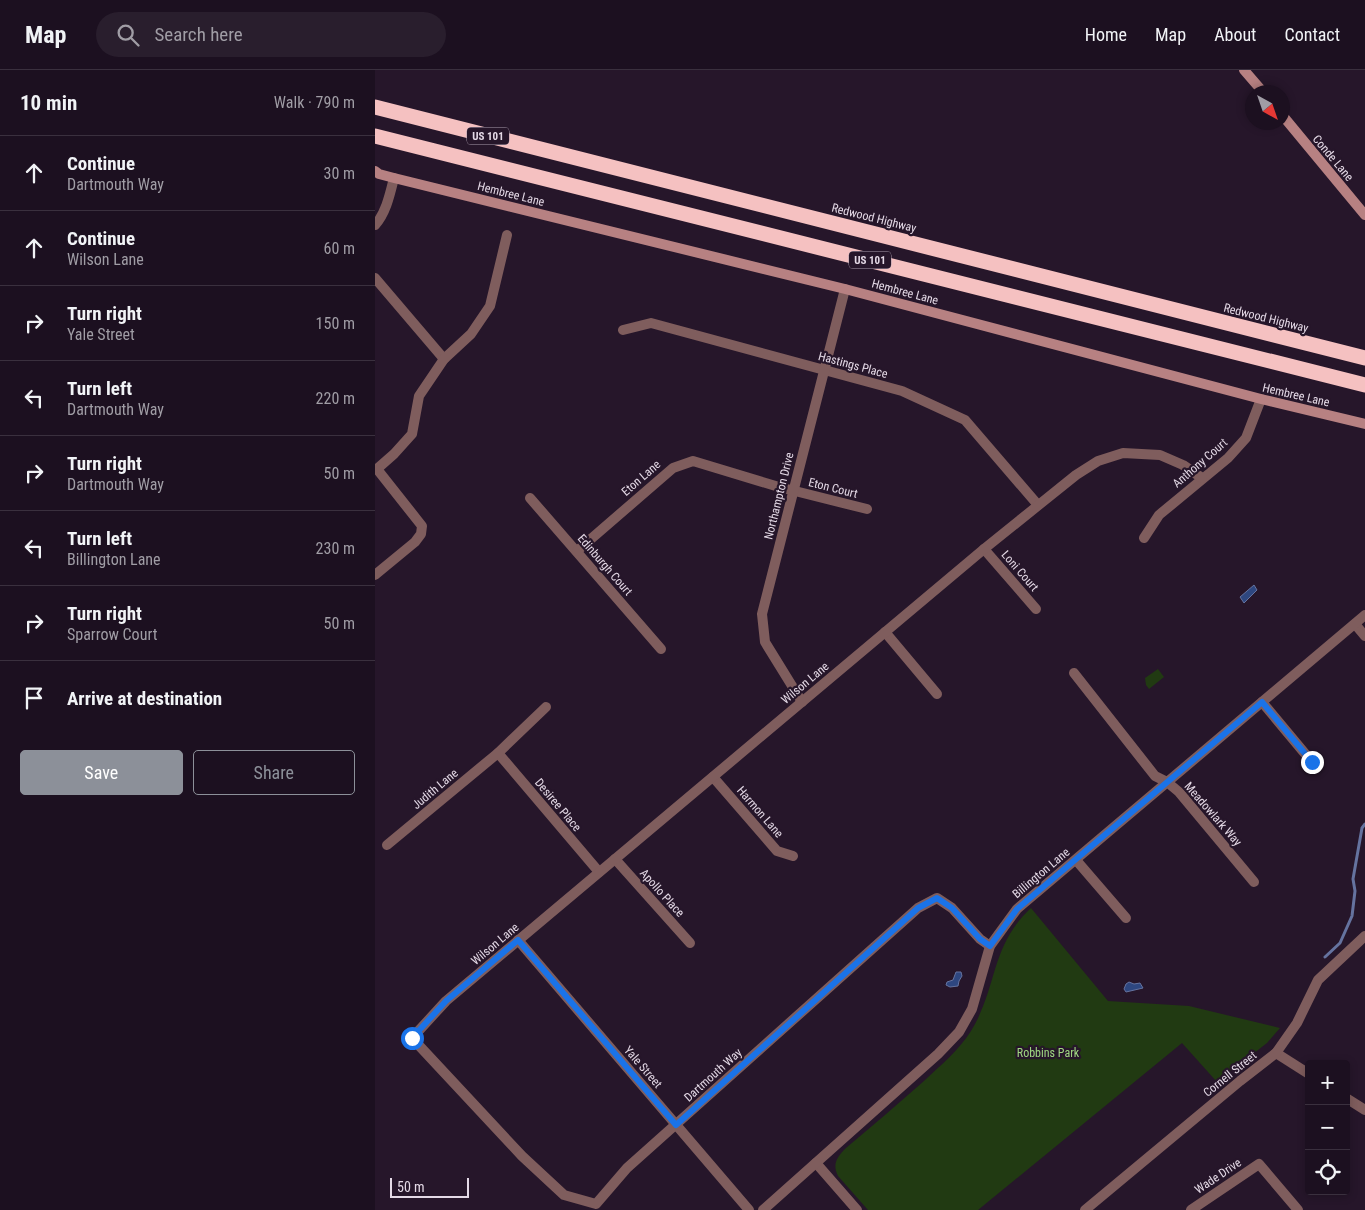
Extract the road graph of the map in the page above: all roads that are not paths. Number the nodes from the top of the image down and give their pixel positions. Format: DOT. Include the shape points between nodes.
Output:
graph roads {
  1 [pos="1244,70"];
  2 [pos="1257,85"];
  3 [pos="375,107"];
  4 [pos="1290,124"];
  5 [pos="375,136"];
  6 [pos="376,173"];
  7 [pos="394,178"];
  8 [pos="1365,215"];
  9 [pos="375,225"];
  10 [pos="507,235"];
  11 [pos="375,278"];
  12 [pos="845,289"];
  13 [pos="623,330"];
  14 [pos="1365,358"];
  15 [pos="444,359"];
  16 [pos="824,370"];
  17 [pos="1365,385"];
  18 [pos="1261,399"];
  19 [pos="1365,424"];
  20 [pos="376,468"];
  21 [pos="1202,478"];
  22 [pos="794,490"];
  23 [pos="530,498"];
  24 [pos="1038,505"];
  25 [pos="867,509"];
  26 [pos="1145,538"];
  27 [pos="984,549"];
  28 [pos="577,551"];
  29 [pos="375,575"];
  30 [pos="1036,609"];
  31 [pos="1365,616"];
  32 [pos="1355,624"];
  33 [pos="885,632"];
  34 [pos="1365,636"];
  35 [pos="661,649"];
  36 [pos="1074,673"];
  37 [pos="937,694"];
  38 [pos="802,702"];
  39 [pos="1262,702"];
  40 [pos="546,707"];
  41 [pos="498,753"];
  42 [pos="1312,762"];
  43 [pos="713,777"];
  44 [pos="1167,782"];
  45 [pos="387,845"];
  46 [pos="793,856"];
  47 [pos="615,859"];
  48 [pos="1076,860"];
  49 [pos="599,872"];
  50 [pos="1254,882"];
  51 [pos="1126,918"];
  52 [pos="1365,936"];
  53 [pos="518,940"];
  54 [pos="690,943"];
  55 [pos="990,946"];
  56 [pos="446,1001"];
  57 [pos="1276,1053"];
  58 [pos="1305,1071"];
  59 [pos="1350,1101"];
  60 [pos="1365,1110"];
  61 [pos="676,1125"];
  62 [pos="816,1163"];
  63 [pos="1194,1209"];
  64 [pos="749,1210"];
  65 [pos="763,1210"];
  66 [pos="857,1210"];
  67 [pos="1085,1210"];
  68 [pos="1298,1210"];
  1 -- 2 [label="street"];
  3 -- 14 [label="highway, Redwood Highway / US 101"];
  4 -- 8 [label="street, Conde Lane"];
  5 -- 17 [label="highway, US 101"];
  6 -- 7 [label="street, Hembree Lane"];
  7 -- 9 [label="street" via="385,208"];
  7 -- 12 [label="street, Hembree Lane"];
  10 -- 15 [label="street" via="490,306 471,334"];
  11 -- 15 [label="street"];
  12 -- 16 [label="street, Northampton Drive"];
  12 -- 18 [label="street, Hembree Lane"];
  13 -- 16 [label="street, Hastings Place" via="651,323"];
  15 -- 20 [label="street" via="419,396 412,434"];
  16 -- 22 [label="street, Northampton Drive"];
  16 -- 24 [label="street, Hastings Place" via="902,391 965,420"];
  18 -- 19 [label="street, Hembree Lane"];
  18 -- 21 [label="street, Anthony Court" via="1246,438 1228,458"];
  20 -- 29 [label="street" via="423,526 415,542"];
  21 -- 24 [label="street, Wilson Lane" via="1160,455 1123,453 1098,461"];
  21 -- 26 [label="street, Anthony Court" via="1159,515"];
  22 -- 25 [label="street, Eton Court"];
  22 -- 28 [label="street, Eton Lane" via="693,461 673,468"];
  22 -- 38 [label="street, Northampton Drive" via="762,614 765,642"];
  23 -- 28 [label="street, Edinburgh Court"];
  24 -- 27 [label="street, Wilson Lane"];
  27 -- 30 [label="street, Loni Court"];
  27 -- 33 [label="street, Wilson Lane"];
  28 -- 35 [label="street, Edinburgh Court"];
  31 -- 32 [label="street, Billington Lane"];
  32 -- 34 [label="street"];
  32 -- 39 [label="street, Billington Lane"];
  33 -- 37 [label="street"];
  33 -- 38 [label="street, Wilson Lane"];
  36 -- 44 [label="street, Meadowlark Way" via="1155,776"];
  38 -- 43 [label="street, Wilson Lane"];
  39 -- 42 [label="street"];
  39 -- 44 [label="street, Billington Lane"];
  40 -- 41 [label="street, Judith Lane"];
  41 -- 45 [label="street, Judith Lane"];
  41 -- 49 [label="street, Desiree Place"];
  43 -- 46 [label="street, Harmon Lane" via="777,851"];
  43 -- 47 [label="street, Wilson Lane"];
  44 -- 48 [label="street, Billington Lane"];
  44 -- 50 [label="street, Meadowlark Way"];
  47 -- 49 [label="street, Wilson Lane"];
  47 -- 54 [label="street, Apollo Place"];
  48 -- 51 [label="street"];
  48 -- 55 [label="street, Billington Lane" via="1017,909"];
  49 -- 53 [label="street, Wilson Lane"];
  52 -- 57 [label="street, Cornell Street" via="1318,980 1297,1023"];
  53 -- 56 [label="street, Wilson Lane"];
  53 -- 61 [label="street, Yale Street"];
  55 -- 61 [label="street, Dartmouth Way" via="952,908 937,898 918,908"];
  55 -- 62 [label="street, Billington Lane" via="972,1008 959,1032"];
  56 -- 61 [label="street, Dartmouth Way" via="412,1038 522,1156 564,1195 596,1204 627,1168"];
  57 -- 58 [label="street"];
  57 -- 67 [label="street, Cornell Street"];
  59 -- 60 [label="street"];
  61 -- 64 [label="street, Yale Street"];
  62 -- 65 [label="street, Billington Lane"];
  62 -- 66 [label="street"];
  63 -- 68 [label="street, Wade Drive" via="1259,1164"];
}
